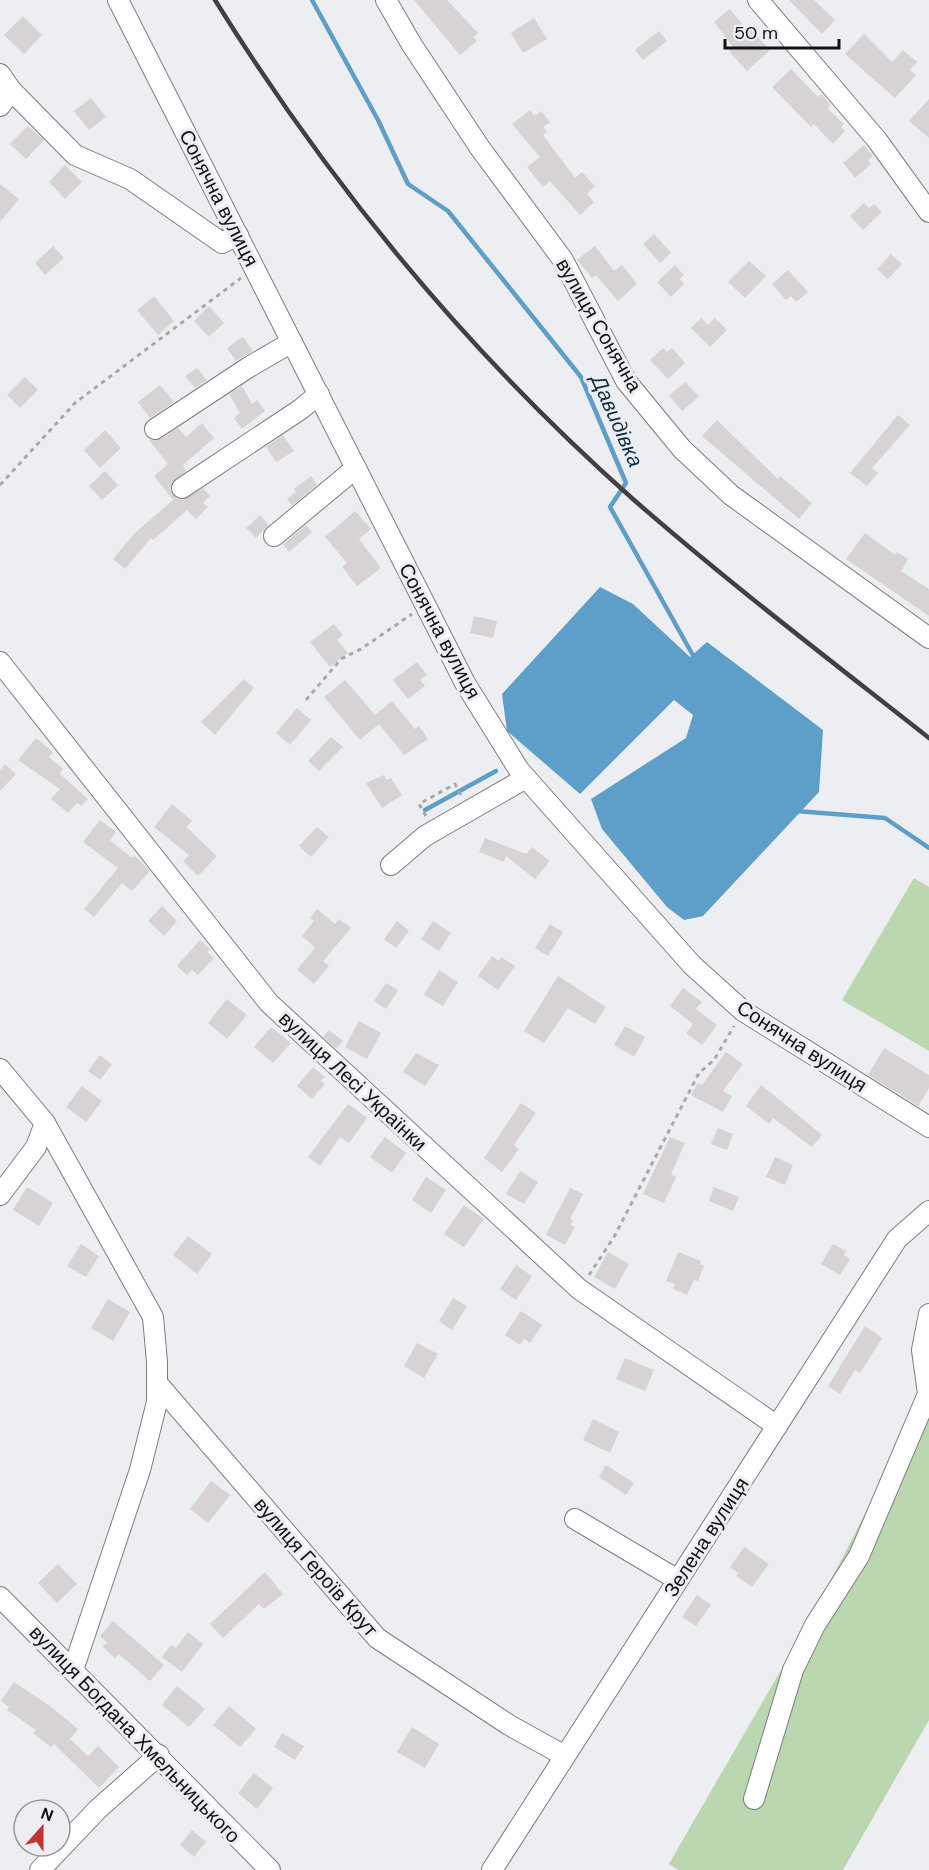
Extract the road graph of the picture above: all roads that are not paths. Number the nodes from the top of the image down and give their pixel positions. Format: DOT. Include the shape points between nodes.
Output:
graph roads {
  1 [pos="118,0"];
  2 [pos="386,0"];
  3 [pos="758,0"];
  4 [pos="4,90"];
  5 [pos="929,212"];
  6 [pos="238,235"];
  7 [pos="292,342"];
  8 [pos="319,394"];
  9 [pos="155,429"];
  10 [pos="356,468"];
  11 [pos="182,488"];
  12 [pos="274,536"];
  13 [pos="929,638"];
  14 [pos="0,662"];
  15 [pos="526,777"];
  16 [pos="390,865"];
  17 [pos="0,1069"];
  18 [pos="45,1123"];
  19 [pos="929,1127"];
  20 [pos="0,1195"];
  21 [pos="929,1211"];
  22 [pos="929,1314"];
  23 [pos="157,1383"];
  24 [pos="777,1426"];
  25 [pos="575,1519"];
  26 [pos="678,1580"];
  27 [pos="0,1597"];
  28 [pos="73,1670"];
  29 [pos="159,1755"];
  30 [pos="565,1756"];
  31 [pos="754,1798"];
  32 [pos="40,1870"];
  33 [pos="270,1870"];
  34 [pos="492,1870"];
  1 -- 6 [label="street, Сонячна вулиця"];
  2 -- 13 [label="street, вулиця Сонячна" via="480,148 563,260 626,381 682,449 731,495"];
  3 -- 5 [label="street" via="877,140"];
  4 -- 6 [label="street" via="75,155 130,179 222,243"];
  6 -- 7 [label="street, Сонячна вулиця"];
  7 -- 8 [label="street, Сонячна вулиця"];
  7 -- 9 [label="street"];
  8 -- 10 [label="street, Сонячна вулиця"];
  8 -- 11 [label="street"];
  10 -- 12 [label="street"];
  10 -- 15 [label="street, Сонячна вулиця" via="465,683"];
  14 -- 24 [label="street, вулиця Лесі Українки" via="269,1003 579,1289"];
  15 -- 16 [label="street" via="425,836"];
  15 -- 19 [label="street, Сонячна вулиця" via="692,965 743,1011"];
  17 -- 18 [label="street"];
  18 -- 20 [label="street" via="36,1147"];
  18 -- 23 [label="street" via="153,1317"];
  21 -- 24 [label="street, Зелена вулиця" via="897,1239"];
  22 -- 31 [label="street" via="922,1350 928,1394 858,1556 815,1625 793,1670"];
  23 -- 28 [label="street" via="157,1402 140,1470"];
  23 -- 30 [label="street, вулиця Героїв Крут" via="377,1638 509,1725"];
  24 -- 26 [label="street, Зелена вулиця"];
  25 -- 26 [label="street"];
  26 -- 30 [label="street, Зелена вулиця"];
  27 -- 28 [label="street, вулиця Богдана Хмельницького"];
  28 -- 29 [label="street, вулиця Богдана Хмельницького"];
  29 -- 32 [label="street" via="98,1809"];
  29 -- 33 [label="street, вулиця Богдана Хмельницького"];
  30 -- 34 [label="street, Зелена вулиця"];
}
